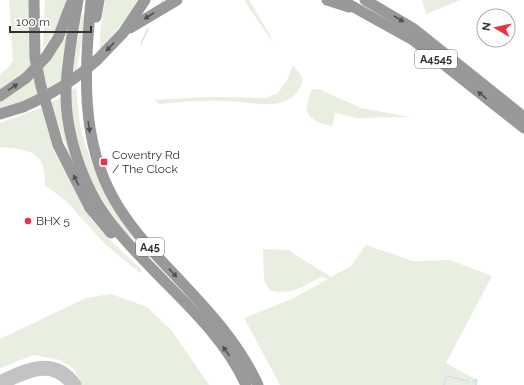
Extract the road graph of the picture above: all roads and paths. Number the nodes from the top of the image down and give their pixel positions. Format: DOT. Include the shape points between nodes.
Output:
graph roads {
  1 [pos="34,0"];
  2 [pos="40,0"];
  3 [pos="72,0"];
  4 [pos="78,0"];
  5 [pos="91,0"];
  6 [pos="99,0"];
  7 [pos="145,0"];
  8 [pos="177,0"];
  9 [pos="327,0"];
  10 [pos="342,0"];
  11 [pos="365,0"];
  12 [pos="364,12"];
  13 [pos="123,33"];
  14 [pos="41,57"];
  15 [pos="86,84"];
  16 [pos="0,96"];
  17 [pos="0,114"];
  18 [pos="524,117"];
  19 [pos="524,128"];
  20 [pos="160,277"];
  21 [pos="246,385"];
  22 [pos="258,385"];
  1 -- 14 [label="highway"];
  2 -- 14 [label="highway"];
  3 -- 14 [label="highway" via="60,33"];
  4 -- 20 [label="highway, A45" via="70,44 67,98 69,127 91,193 118,232"];
  5 -- 15 [label="highway, A45"];
  6 -- 15 [label="highway"];
  7 -- 13 [label="highway"];
  8 -- 13 [label="highway, one-way" via="160,8"];
  9 -- 12 [label="highway, A4545"];
  10 -- 12 [label="highway, A4545"];
  11 -- 18 [label="highway, A4545, one-way" via="414,29"];
  19 -- 12 [label="highway, A4545, one-way" via="413,40"];
  13 -- 17 [label="highway, one-way, bridge" via="80,75 58,90 23,107"];
  16 -- 14 [label="highway, one-way, bridge" via="26,78"];
  20 -- 14 [label="highway, one-way" via="112,235 90,208 59,148 40,86"];
  15 -- 22 [label="highway, A45, one-way" via="86,108 92,145 115,202 136,231 229,336"];
  21 -- 20 [label="highway, A45, one-way" via="208,327"];
}
